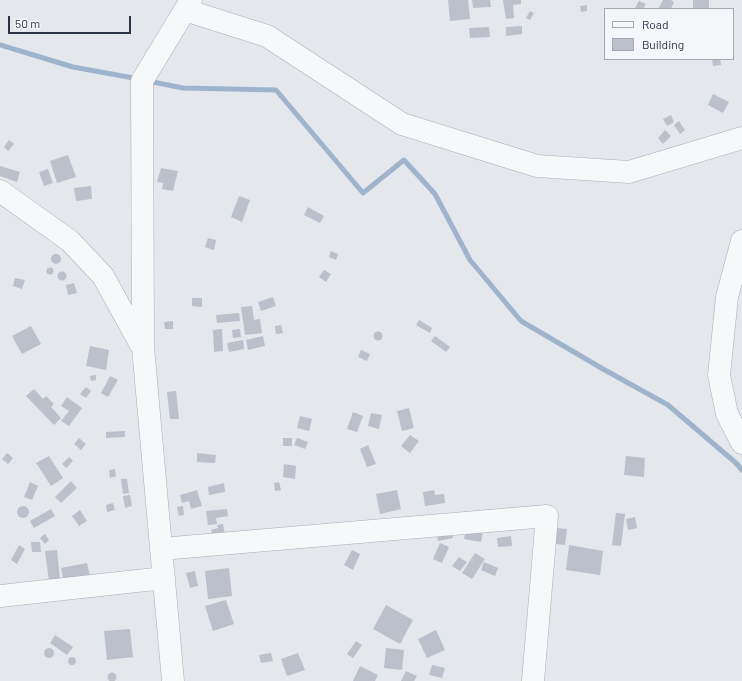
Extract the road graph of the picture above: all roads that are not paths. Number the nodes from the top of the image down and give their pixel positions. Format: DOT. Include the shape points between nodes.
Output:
graph roads {
  1 [pos="188,5"];
  2 [pos="742,138"];
  3 [pos="0,191"];
  4 [pos="742,240"];
  5 [pos="143,347"];
  6 [pos="742,443"];
  7 [pos="161,549"];
  8 [pos="164,578"];
  9 [pos="0,596"];
  10 [pos="173,681"];
  11 [pos="533,681"];
  1 -- 2 [label="street" via="267,36 402,124 538,166 629,172"];
  1 -- 5 [label="street" via="142,81"];
  3 -- 5 [label="street" via="70,241 97,270"];
  4 -- 6 [label="street" via="727,297 719,375 727,414"];
  5 -- 7 [label="street"];
  7 -- 8 [label="street"];
  7 -- 11 [label="street" via="547,516"];
  8 -- 9 [label="street"];
  8 -- 10 [label="street"];
}
